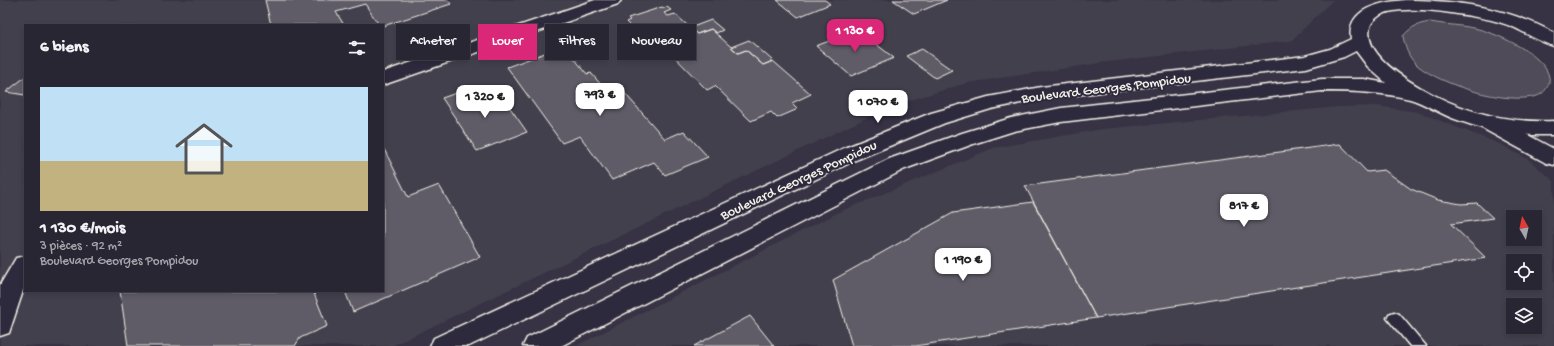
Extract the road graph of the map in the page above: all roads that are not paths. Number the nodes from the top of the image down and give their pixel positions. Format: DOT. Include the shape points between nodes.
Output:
graph roads {
  1 [pos="612,0"];
  2 [pos="1461,0"];
  3 [pos="1382,5"];
  4 [pos="1493,14"];
  5 [pos="1554,40"];
  6 [pos="1361,42"];
  7 [pos="384,79"];
  8 [pos="1416,94"];
  9 [pos="1487,122"];
  10 [pos="1554,128"];
  11 [pos="1554,158"];
  12 [pos="24,266"];
  13 [pos="1394,318"];
  14 [pos="0,325"];
  15 [pos="443,346"];
  16 [pos="536,346"];
  17 [pos="1419,346"];
  1 -- 7 [label="main road"];
  2 -- 4 [label="main road"];
  3 -- 4 [label="main road" via="1426,2 1459,5"];
  3 -- 6 [label="main road" via="1365,18 1360,29"];
  4 -- 5 [label="main road" via="1522,24"];
  6 -- 8 [label="main road" via="1370,59 1384,73"];
  6 -- 15 [label="main road, Boulevard Georges Pompidou" via="1337,53 1306,62 1041,93 988,103 938,118 850,154"];
  8 -- 9 [label="main road" via="1450,110"];
  8 -- 16 [label="main road, Boulevard Georges Pompidou" via="1364,85 1322,86 1069,114 1011,125 897,164"];
  9 -- 10 [label="main road" via="1519,127"];
  9 -- 11 [label="main road"];
  12 -- 14 [label="main road" via="18,273 4,303"];
  13 -- 17 [label="lane"];
}
